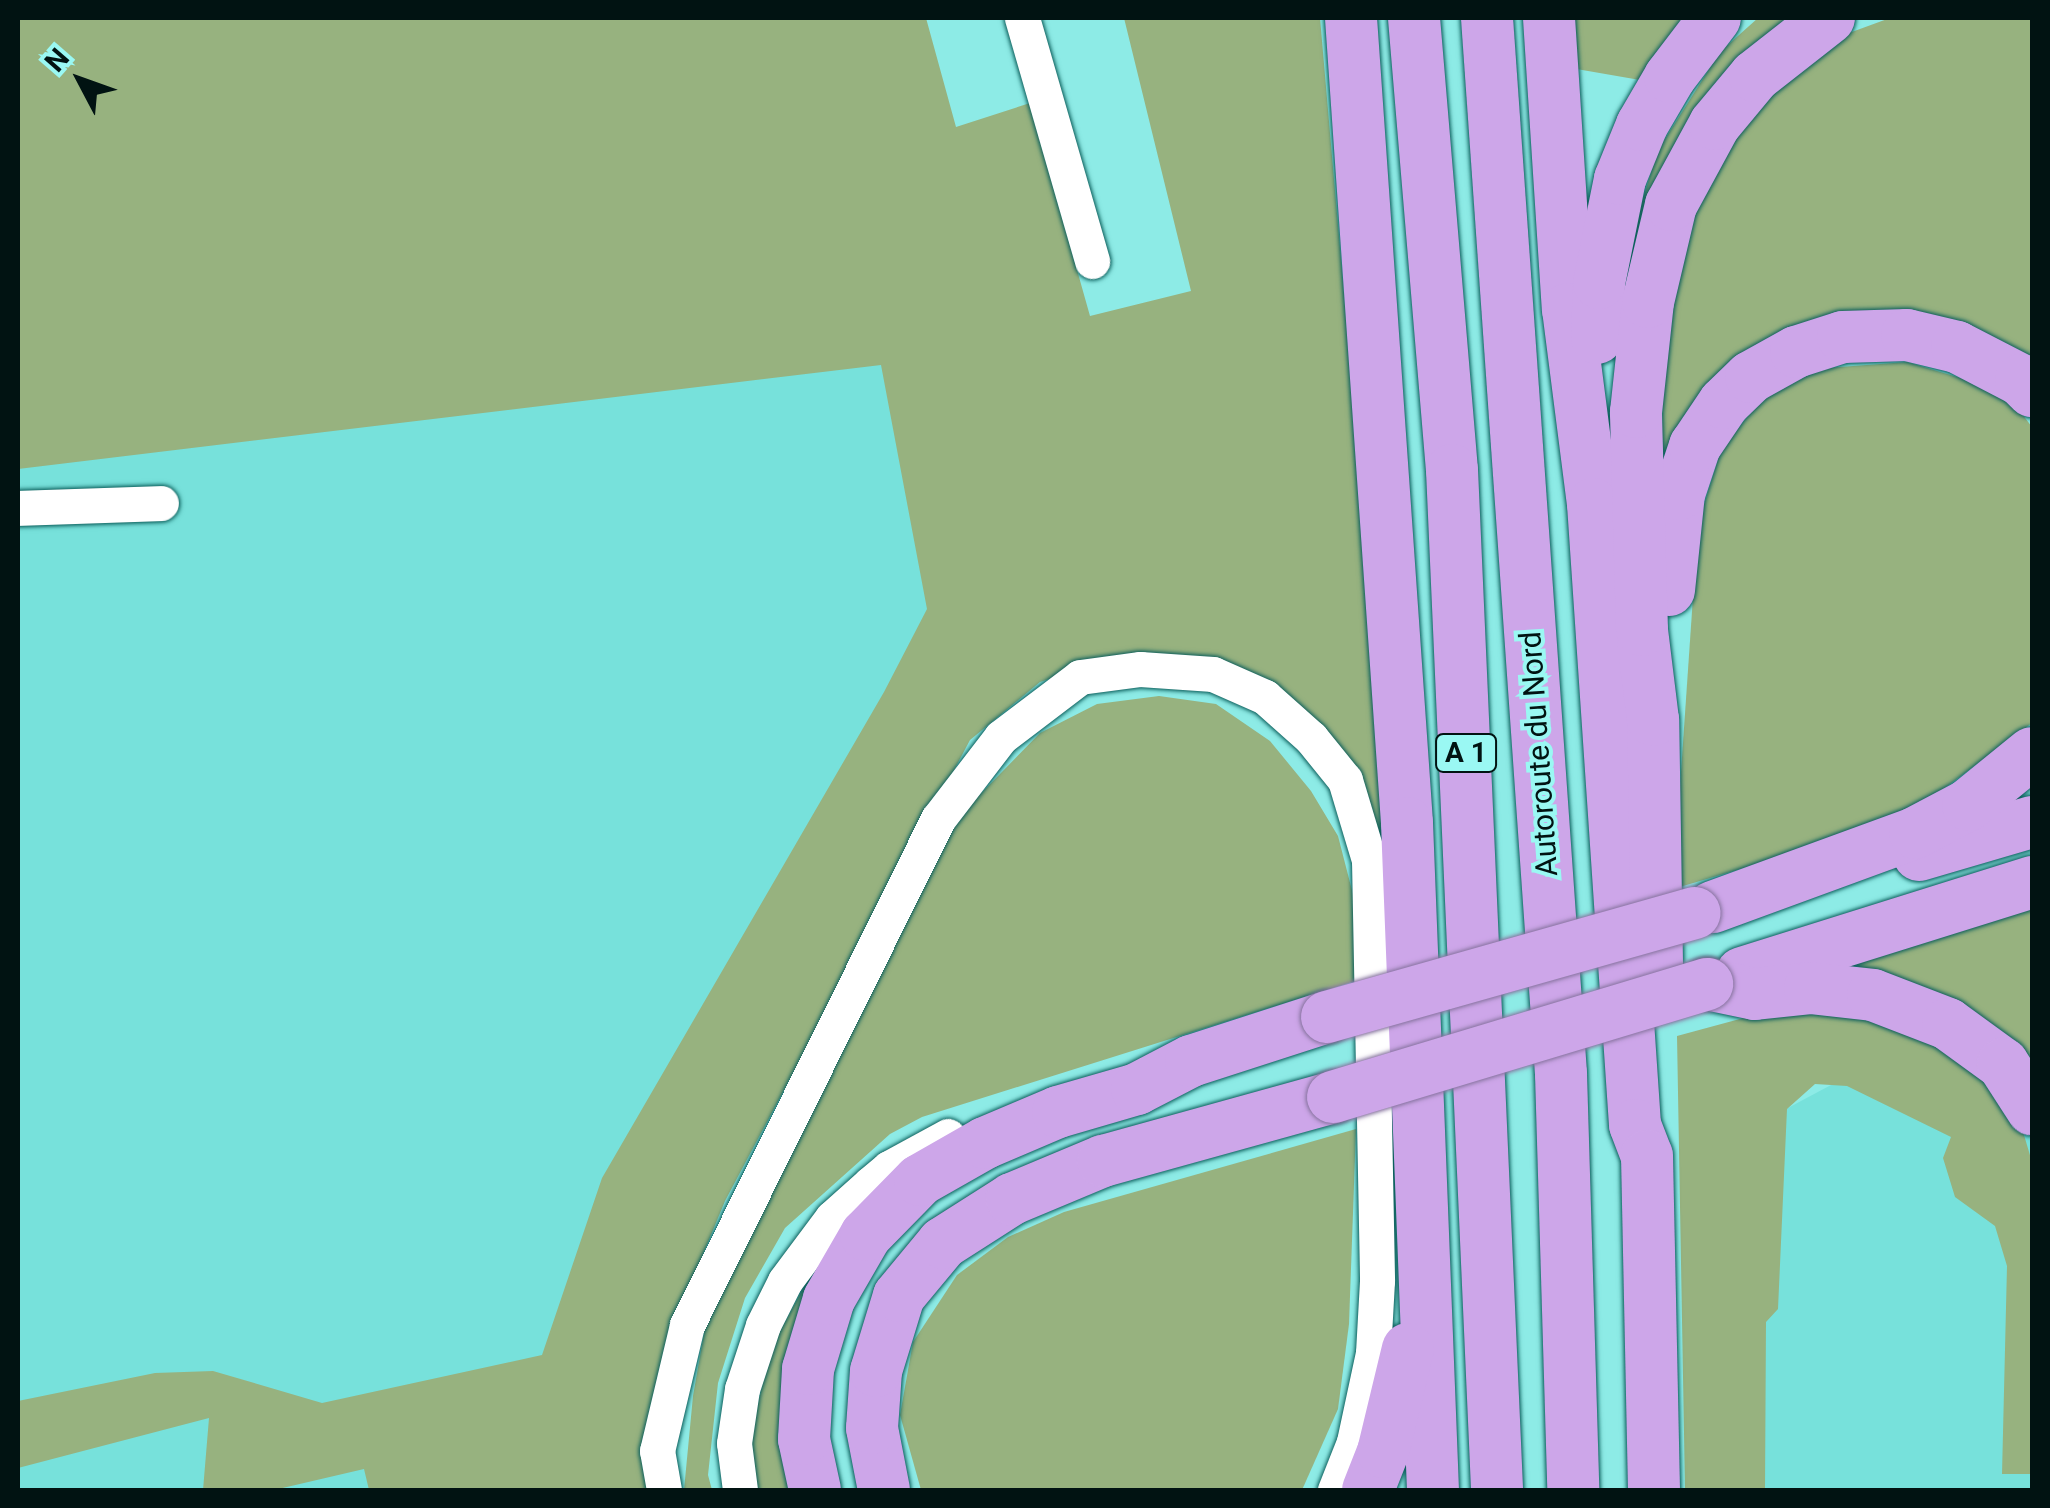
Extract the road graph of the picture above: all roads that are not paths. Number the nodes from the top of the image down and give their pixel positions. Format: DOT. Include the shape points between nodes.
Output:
graph roads {
  1 [pos="1022,18"];
  2 [pos="1352,18"];
  3 [pos="1414,18"];
  4 [pos="1487,18"];
  5 [pos="1549,18"];
  6 [pos="1715,18"];
  7 [pos="1828,18"];
  8 [pos="1092,261"];
  9 [pos="2032,391"];
  10 [pos="161,504"];
  11 [pos="1593,504"];
  12 [pos="18,508"];
  13 [pos="1652,720"];
  14 [pos="2032,753"];
  15 [pos="2032,822"];
  16 [pos="2032,882"];
  17 [pos="1704,910"];
  18 [pos="1707,984"];
  19 [pos="1191,1061"];
  20 [pos="2032,1109"];
  21 [pos="1647,1156"];
  22 [pos="1420,1239"];
  23 [pos="664,1490"];
  24 [pos="740,1490"];
  25 [pos="815,1490"];
  26 [pos="884,1490"];
  27 [pos="1336,1490"];
  28 [pos="1368,1490"];
  29 [pos="1433,1490"];
  30 [pos="1497,1490"];
  31 [pos="1573,1490"];
  32 [pos="1654,1490"];
  1 -- 8 [label="street"];
  2 -- 22 [label="highway" via="1407,823"];
  3 -- 30 [label="highway, A 1" via="1452,470"];
  4 -- 31 [label="highway, Autoroute du Nord / A 1" via="1561,1074"];
  5 -- 11 [label="highway" via="1568,309"];
  6 -- 11 [label="highway" via="1642,125 1609,224 1600,282"];
  7 -- 13 [label="highway" via="1755,76 1715,124 1670,206 1648,302 1636,412 1642,630"];
  9 -- 13 [label="highway" via="1957,347 1907,334 1844,338 1796,352 1751,377 1696,446 1679,494"];
  10 -- 12 [label="street"];
  11 -- 21 [label="highway" via="1635,1125"];
  13 -- 21 [label="highway" via="1662,1124"];
  14 -- 17 [label="highway" via="1968,805 1915,833"];
  15 -- 17 [label="highway"];
  16 -- 18 [label="highway"];
  17 -- 19 [label="highway, bridge"];
  18 -- 20 [label="highway" via="1755,994 1810,988 1874,995 1948,1024 2003,1064"];
  18 -- 26 [label="highway, bridge" via="1104,1161 1012,1199 942,1243 899,1296 876,1370 872,1428"];
  19 -- 24 [label="street" via="1136,1068 963,1129 889,1168 832,1218 785,1281 742,1388 734,1443"];
  19 -- 25 [label="highway" via="1137,1089 985,1143 920,1180 866,1235 829,1299 808,1369 804,1439"];
  21 -- 32 [label="highway"];
  22 -- 28 [label="highway" via="1408,1299 1407,1358"];
  22 -- 29 [label="highway"];
  23 -- 27 [label="street" via="657,1451 687,1325 938,819 1001,737 1080,677 1140,669 1213,674 1265,697 1345,780 1369,860 1378,1280 1374,1353"];
}
